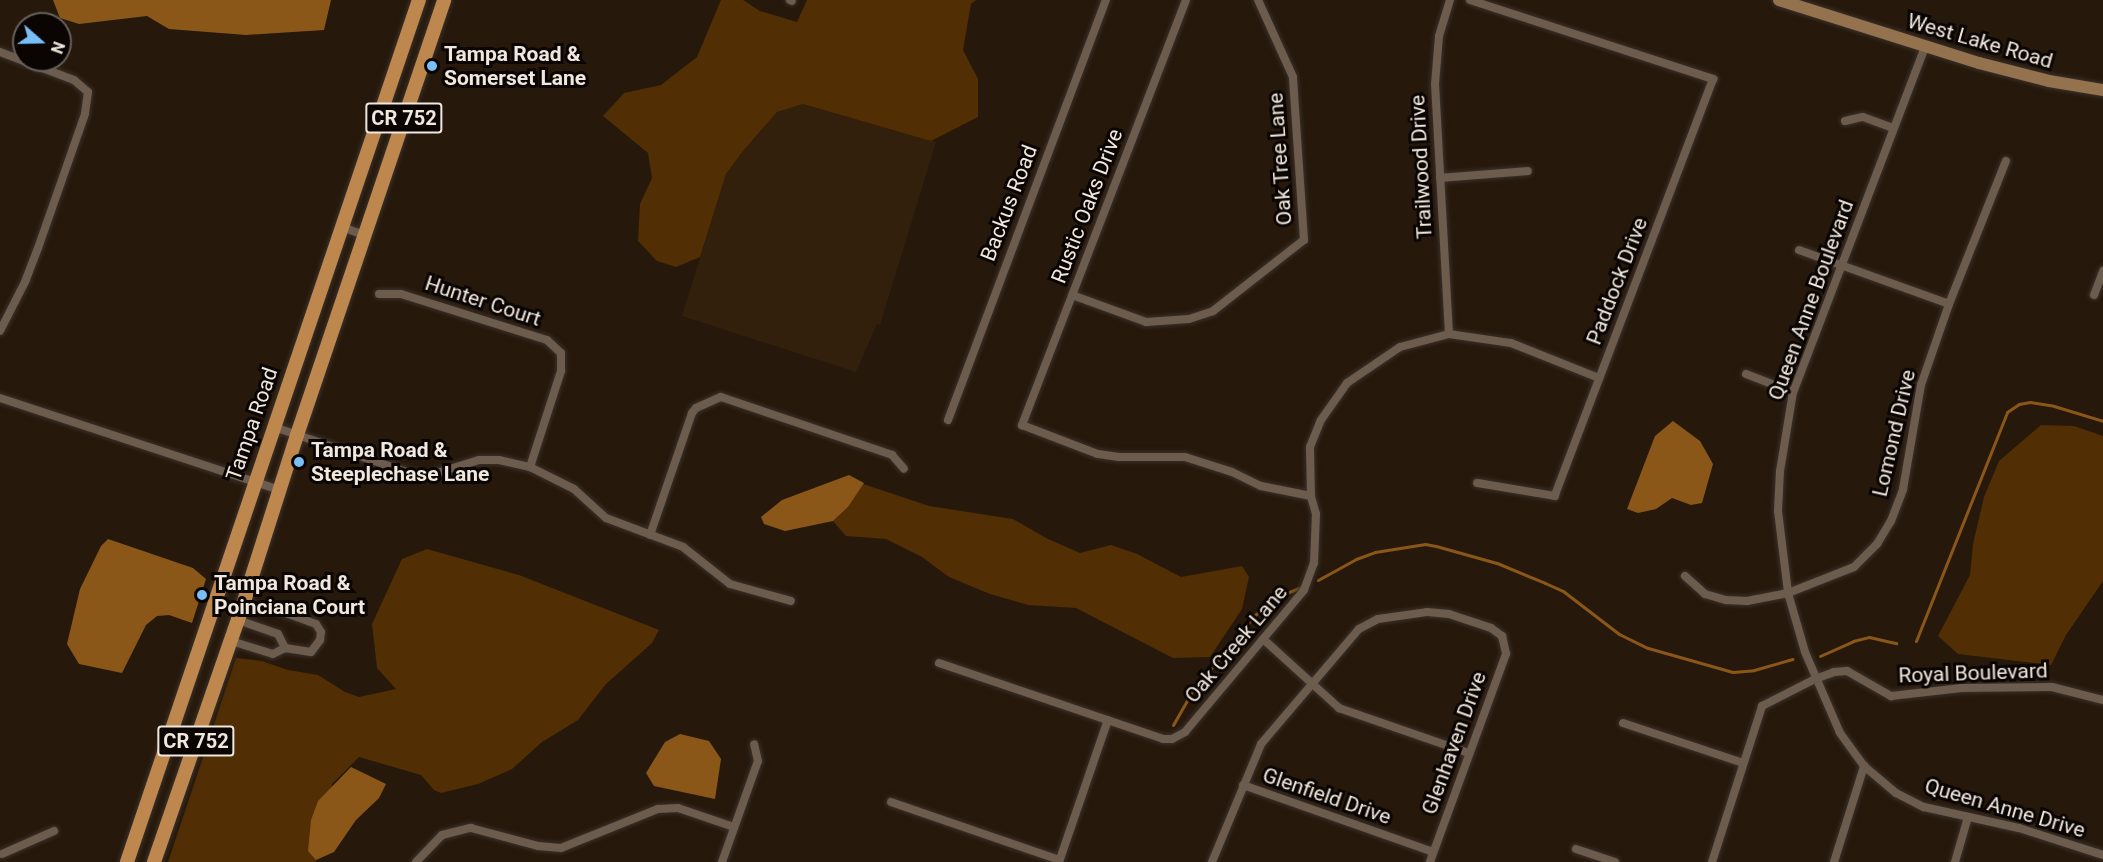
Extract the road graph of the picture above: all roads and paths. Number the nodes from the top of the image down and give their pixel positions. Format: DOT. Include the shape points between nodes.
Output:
graph roads {
  1 [pos="419,0"];
  2 [pos="444,0"];
  3 [pos="1106,0"];
  4 [pos="1186,0"];
  5 [pos="1258,0"];
  6 [pos="1450,0"];
  7 [pos="1470,0"];
  8 [pos="1779,0"];
  9 [pos="1925,47"];
  10 [pos="0,52"];
  11 [pos="2103,90"];
  12 [pos="1845,121"];
  13 [pos="1893,128"];
  14 [pos="2006,161"];
  15 [pos="1528,171"];
  16 [pos="1440,178"];
  17 [pos="342,227"];
  18 [pos="364,235"];
  19 [pos="1799,250"];
  20 [pos="1841,265"];
  21 [pos="2103,271"];
  22 [pos="379,294"];
  23 [pos="1072,295"];
  24 [pos="2094,295"];
  25 [pos="1949,304"];
  26 [pos="0,331"];
  27 [pos="1449,334"];
  28 [pos="1746,374"];
  29 [pos="1599,378"];
  30 [pos="1793,392"];
  31 [pos="0,398"];
  32 [pos="948,420"];
  33 [pos="274,427"];
  34 [pos="297,435"];
  35 [pos="530,467"];
  36 [pos="904,469"];
  37 [pos="255,481"];
  38 [pos="1477,483"];
  39 [pos="279,490"];
  40 [pos="1311,496"];
  41 [pos="650,535"];
  42 [pos="1685,576"];
  43 [pos="1788,593"];
  44 [pos="790,602"];
  45 [pos="280,611"];
  46 [pos="238,620"];
  47 [pos="1263,639"];
  48 [pos="231,640"];
  49 [pos="285,648"];
  50 [pos="939,663"];
  51 [pos="1815,679"];
  52 [pos="1313,683"];
  53 [pos="2103,700"];
  54 [pos="1108,720"];
  55 [pos="1623,723"];
  56 [pos="754,744"];
  57 [pos="1469,753"];
  58 [pos="1743,763"];
  59 [pos="1864,766"];
  60 [pos="1243,785"];
  61 [pos="891,802"];
  62 [pos="1968,817"];
  63 [pos="734,828"];
  64 [pos="54,831"];
  65 [pos="1576,849"];
  66 [pos="1433,852"];
  67 [pos="2,855"];
  68 [pos="2103,855"];
  69 [pos="1059,861"];
  70 [pos="127,862"];
  71 [pos="154,862"];
  72 [pos="416,862"];
  73 [pos="722,862"];
  74 [pos="1212,862"];
  75 [pos="1430,862"];
  76 [pos="1615,862"];
  77 [pos="1712,862"];
  78 [pos="1834,862"];
  79 [pos="1954,862"];
  1 -- 17 [label="main road, Tampa Road / CR 752"];
  2 -- 18 [label="main road, CR 752"];
  3 -- 32 [label="street, Backus Road"];
  4 -- 23 [label="street, Rustic Oaks Drive"];
  5 -- 23 [label="street, Oak Tree Lane" via="1293,77 1304,240 1213,311 1189,319 1146,322"];
  6 -- 16 [label="street, Trailwood Drive" via="1439,36 1435,84"];
  7 -- 29 [label="street, Paddock Drive" via="1713,79"];
  8 -- 9 [label="street, West Lake Road"];
  9 -- 11 [label="street, West Lake Road" via="2049,81"];
  9 -- 13 [label="street, Queen Anne Boulevard"];
  10 -- 26 [label="street" via="74,80 88,92 86,114 38,248"];
  12 -- 13 [label="street" via="1863,117"];
  13 -- 20 [label="street, Queen Anne Boulevard"];
  14 -- 25 [label="street, Lomond Drive"];
  15 -- 16 [label="street"];
  16 -- 27 [label="street, Trailwood Drive"];
  17 -- 18 [label="street"];
  17 -- 33 [label="main road, Tampa Road / CR 752"];
  18 -- 34 [label="main road, CR 752"];
  19 -- 20 [label="street"];
  20 -- 25 [label="street"];
  20 -- 30 [label="street, Queen Anne Boulevard"];
  21 -- 24 [label="street"];
  22 -- 35 [label="street, Hunter Court" via="401,294 547,340 561,353 561,371"];
  23 -- 40 [label="street, Rustic Oaks Drive" via="1022,425 1098,454 1185,457 1261,486"];
  25 -- 43 [label="street, Lomond Drive" via="1921,385 1911,454 1891,521 1860,563"];
  27 -- 29 [label="street, Oak Creek Lane" via="1511,343"];
  27 -- 40 [label="street, Oak Creek Lane" via="1400,347 1347,383 1321,420 1310,447"];
  28 -- 30 [label="street"];
  29 -- 38 [label="street, Paddock Drive" via="1555,496"];
  30 -- 43 [label="street, Queen Anne Boulevard" via="1780,471 1778,512"];
  31 -- 37 [label="street"];
  33 -- 34 [label="street"];
  33 -- 37 [label="main road, Tampa Road / CR 752"];
  34 -- 35 [label="street" via="427,476 479,460"];
  34 -- 39 [label="main road, CR 752"];
  35 -- 41 [label="street" via="574,489 606,518"];
  36 -- 41 [label="street" via="892,454 722,398 692,413"];
  37 -- 39 [label="street"];
  37 -- 70 [label="main road, Tampa Road / CR 752"];
  39 -- 46 [label="main road, CR 752"];
  40 -- 47 [label="street, Oak Creek Lane" via="1316,514 1314,563 1304,590"];
  41 -- 44 [label="street" via="683,547 740,589"];
  42 -- 43 [label="street, Lomond Drive" via="1705,594 1726,600 1747,601"];
  43 -- 51 [label="street, Queen Anne Boulevard"];
  45 -- 49 [label="street" via="316,624 321,632 311,652"];
  46 -- 48 [label="main road, CR 752"];
  46 -- 49 [label="street" via="278,633"];
  47 -- 52 [label="street"];
  47 -- 54 [label="street, Oak Creek Lane" via="1185,732 1172,739"];
  48 -- 49 [label="street" via="273,654"];
  48 -- 71 [label="main road, CR 752"];
  50 -- 54 [label="street, Oak Creek Lane"];
  51 -- 53 [label="street, Royal Boulevard" via="1847,671 1891,696 1962,688 2041,686"];
  51 -- 58 [label="street, Royal Boulevard" via="1762,706"];
  51 -- 59 [label="street, Queen Anne Drive" via="1840,733"];
  52 -- 57 [label="street" via="1339,708"];
  52 -- 57 [label="street, Glenhaven Drive" via="1359,629 1378,619 1427,612 1449,614 1491,628 1502,636 1506,654"];
  52 -- 60 [label="street" via="1262,744"];
  54 -- 69 [label="street"];
  55 -- 58 [label="street"];
  56 -- 63 [label="street" via="758,761"];
  57 -- 66 [label="street, Glenhaven Drive"];
  58 -- 77 [label="street, Royal Boulevard"];
  59 -- 62 [label="street, Queen Anne Drive" via="1896,794 1924,807"];
  59 -- 78 [label="street"];
  60 -- 66 [label="street, Glenfield Drive"];
  60 -- 74 [label="street"];
  61 -- 69 [label="street"];
  62 -- 68 [label="street, Queen Anne Drive" via="2019,828"];
  62 -- 79 [label="street"];
  63 -- 72 [label="street" via="678,808 658,809 561,848 538,846 471,828 442,835"];
  63 -- 73 [label="street"];
  64 -- 67 [label="street"];
  65 -- 76 [label="street"];
  66 -- 75 [label="street, Glenhaven Drive"];
}
